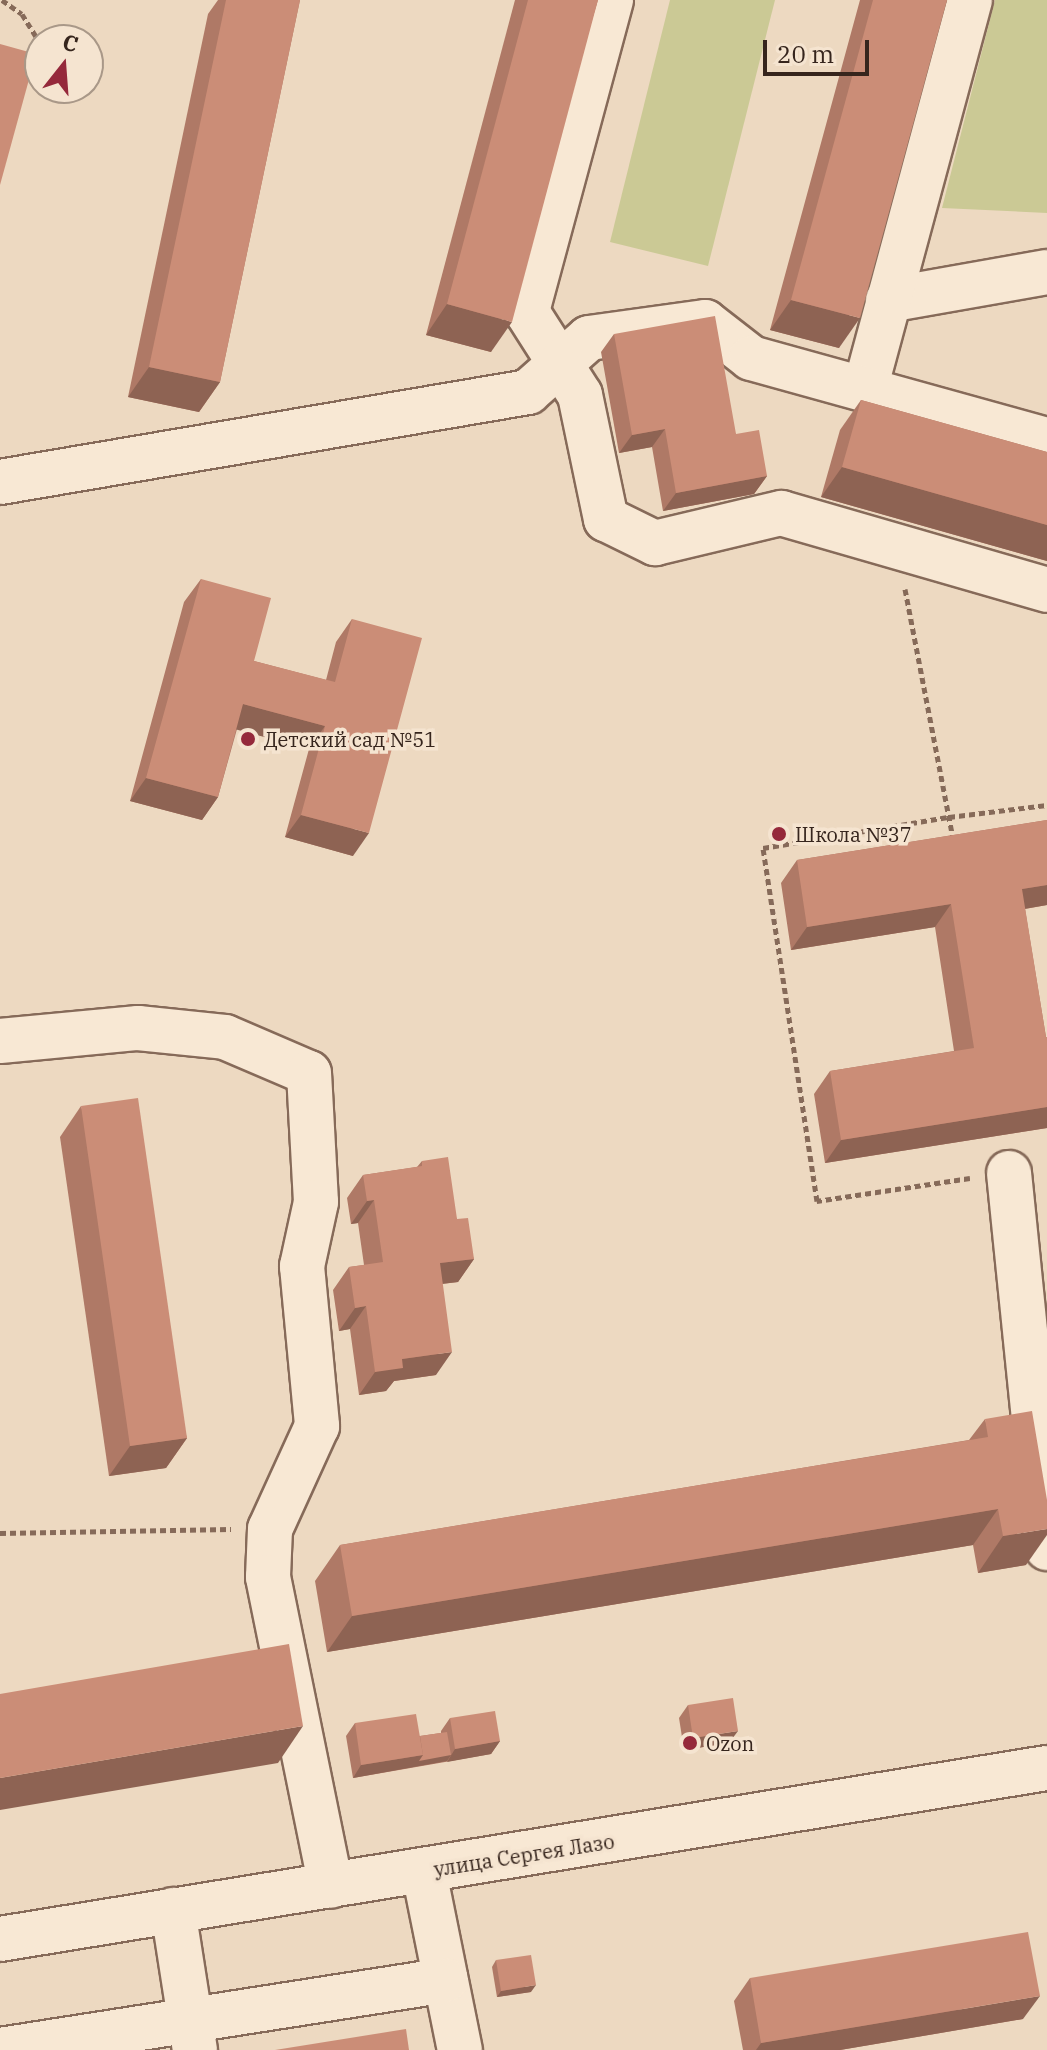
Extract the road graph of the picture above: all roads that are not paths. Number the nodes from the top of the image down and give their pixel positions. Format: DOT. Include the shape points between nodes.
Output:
graph roads {
  1 [pos="611,0"];
  2 [pos="970,0"];
  3 [pos="1047,272"];
  4 [pos="888,300"];
  5 [pos="560,364"];
  6 [pos="865,389"];
  7 [pos="1047,440"];
  8 [pos="0,482"];
  9 [pos="1047,590"];
  10 [pos="0,1041"];
  11 [pos="1009,1173"];
  12 [pos="1047,1548"];
  13 [pos="1047,1768"];
  14 [pos="424,1872"];
  15 [pos="331,1886"];
  16 [pos="173,1910"];
  17 [pos="0,1939"];
  18 [pos="446,1980"];
  19 [pos="192,2034"];
  20 [pos="0,2050"];
  21 [pos="460,2050"];
  1 -- 5 [label="street" via="527,312"];
  2 -- 4 [label="street"];
  3 -- 4 [label="street"];
  4 -- 6 [label="street"];
  5 -- 6 [label="street" via="589,338 705,322 751,358"];
  5 -- 8 [label="street" via="528,392"];
  5 -- 9 [label="street" via="580,395 606,519 655,543 781,513"];
  6 -- 7 [label="street"];
  10 -- 15 [label="street" via="138,1028 225,1037 309,1073 316,1202 302,1266 317,1426 270,1529 268,1577"];
  11 -- 12 [label="street"];
  13 -- 14 [label="street, улица Сергея Лазо"];
  14 -- 15 [label="street, улица Сергея Лазо"];
  14 -- 18 [label="street"];
  15 -- 16 [label="street, улица Сергея Лазо"];
  16 -- 17 [label="street, улица Сергея Лазо"];
  16 -- 19 [label="street"];
  18 -- 19 [label="street"];
  18 -- 21 [label="street"];
  19 -- 20 [label="street"];
}
